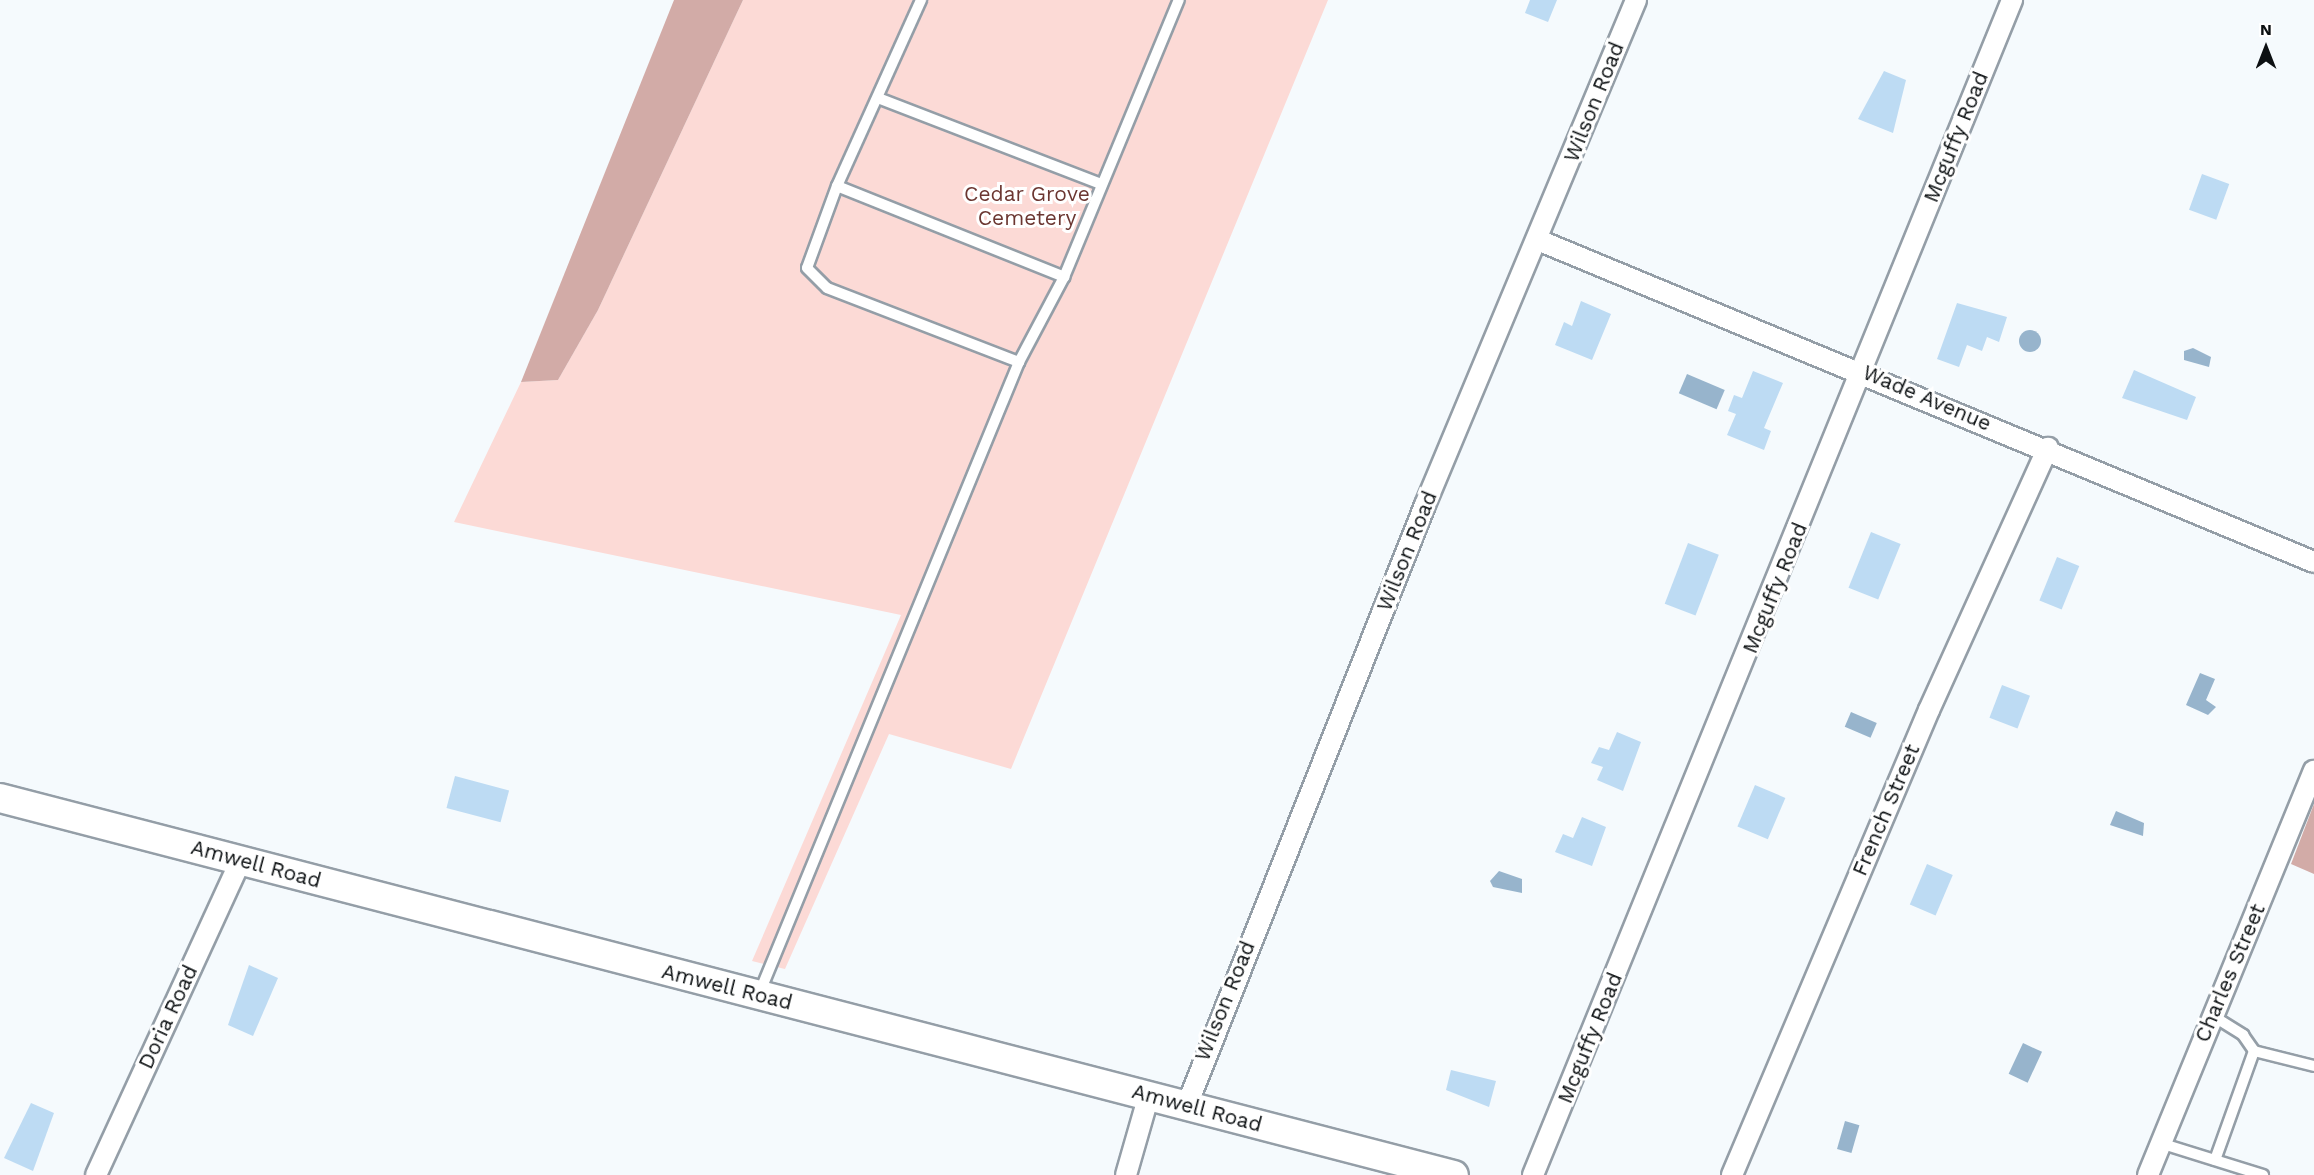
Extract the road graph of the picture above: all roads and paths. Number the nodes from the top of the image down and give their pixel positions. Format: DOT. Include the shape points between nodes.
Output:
graph roads {
  1 [pos="921,0"];
  2 [pos="1179,0"];
  3 [pos="1636,0"];
  4 [pos="2012,0"];
  5 [pos="878,98"];
  6 [pos="1101,184"];
  7 [pos="837,186"];
  8 [pos="1538,240"];
  9 [pos="1064,277"];
  10 [pos="1019,362"];
  11 [pos="1864,371"];
  12 [pos="2048,448"];
  13 [pos="2314,562"];
  14 [pos="2314,771"];
  15 [pos="0,798"];
  16 [pos="241,860"];
  17 [pos="759,996"];
  18 [pos="2212,1016"];
  19 [pos="2254,1051"];
  20 [pos="2314,1065"];
  21 [pos="1149,1095"];
  22 [pos="1187,1105"];
  23 [pos="2160,1143"];
  24 [pos="2215,1160"];
  25 [pos="96,1175"];
  26 [pos="1126,1175"];
  27 [pos="1454,1175"];
  28 [pos="1533,1175"];
  29 [pos="1732,1175"];
  30 [pos="2148,1175"];
  31 [pos="2263,1175"];
  1 -- 5 [label="lane"];
  2 -- 6 [label="lane"];
  3 -- 8 [label="street, Wilson Road"];
  4 -- 11 [label="street, Mcguffy Road"];
  5 -- 6 [label="lane"];
  5 -- 7 [label="lane"];
  6 -- 9 [label="lane"];
  7 -- 9 [label="lane"];
  7 -- 10 [label="lane" via="807,268 827,288"];
  8 -- 11 [label="street, Wade Avenue"];
  8 -- 22 [label="street, Wilson Road"];
  9 -- 10 [label="lane"];
  10 -- 17 [label="lane"];
  11 -- 12 [label="street, Wade Avenue"];
  11 -- 28 [label="street, Mcguffy Road"];
  12 -- 13 [label="street, Wade Avenue"];
  12 -- 29 [label="street, French Street" via="1929,710"];
  14 -- 18 [label="street, Charles Street"];
  15 -- 16 [label="main road, Amwell Road"];
  16 -- 17 [label="main road, Amwell Road"];
  16 -- 25 [label="street, Doria Road"];
  17 -- 21 [label="main road, Amwell Road"];
  18 -- 19 [label="lane" via="2243,1035"];
  18 -- 23 [label="street, Charles Street"];
  19 -- 20 [label="lane"];
  19 -- 24 [label="lane"];
  21 -- 22 [label="main road, Amwell Road"];
  21 -- 26 [label="street"];
  22 -- 27 [label="main road, Amwell Road"];
  23 -- 24 [label="lane"];
  23 -- 30 [label="street, Charles Street"];
  24 -- 31 [label="lane"];
}
